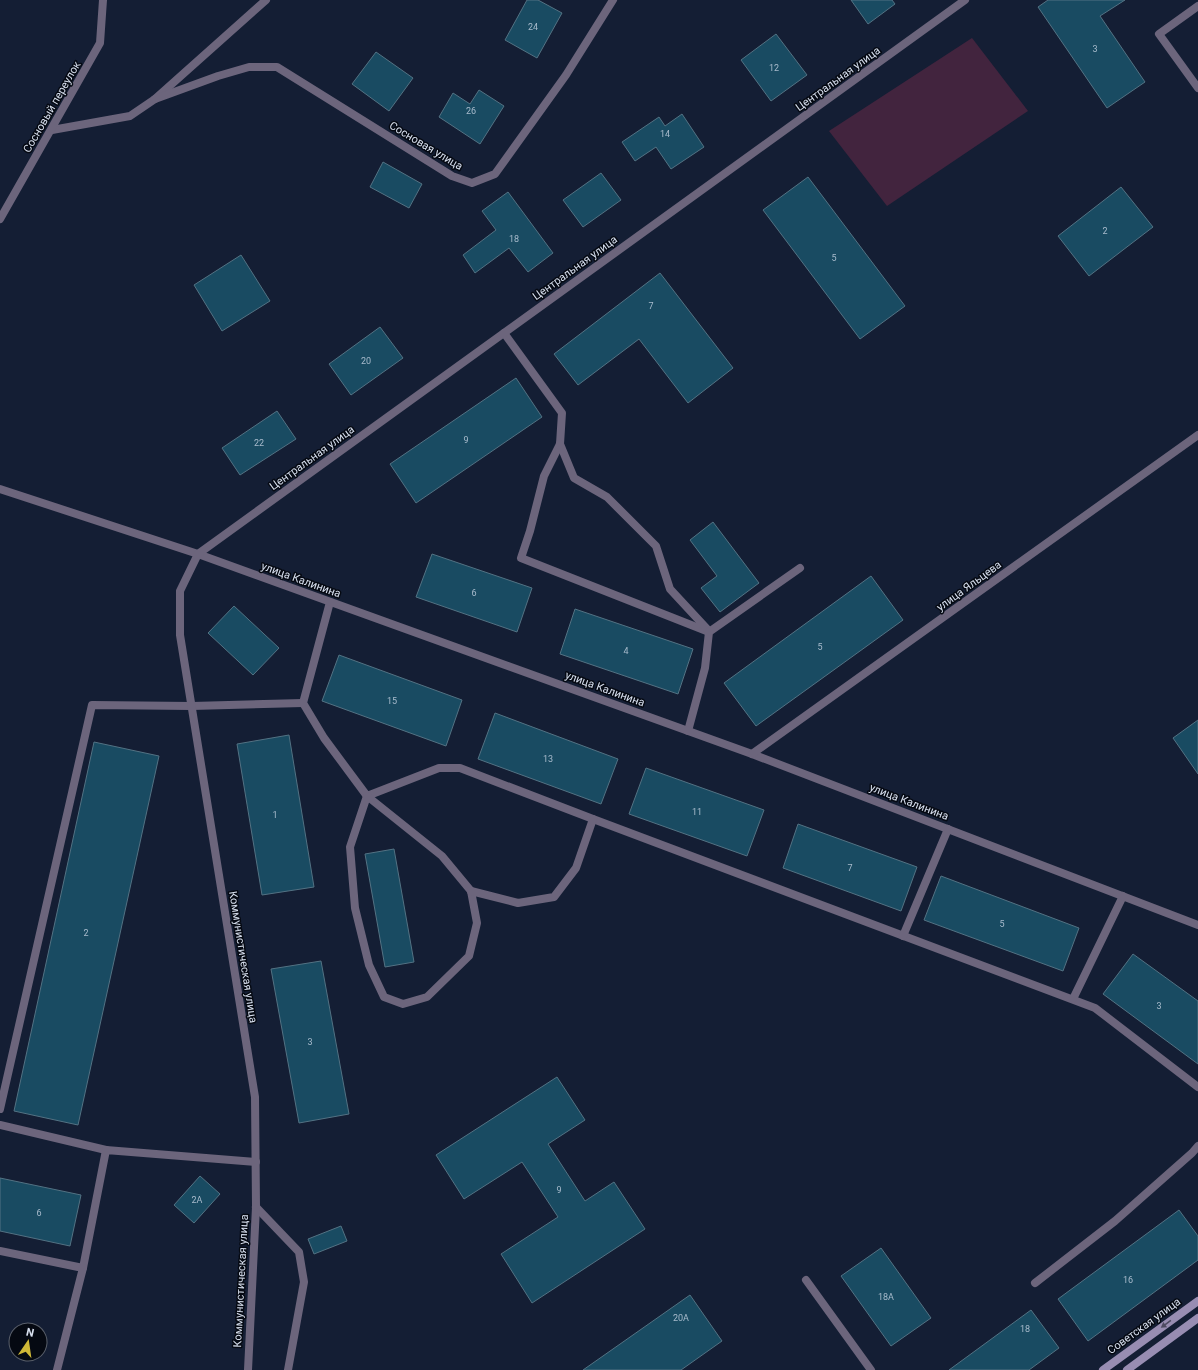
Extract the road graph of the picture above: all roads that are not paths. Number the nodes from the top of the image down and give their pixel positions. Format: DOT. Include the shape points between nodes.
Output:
graph roads {
  1 [pos="103,0"];
  2 [pos="266,0"];
  3 [pos="613,0"];
  4 [pos="965,0"];
  5 [pos="1198,6"];
  6 [pos="1198,88"];
  7 [pos="155,99"];
  8 [pos="52,130"];
  9 [pos="0,218"];
  10 [pos="504,333"];
  11 [pos="1198,435"];
  12 [pos="560,444"];
  13 [pos="0,489"];
  14 [pos="198,554"];
  15 [pos="800,568"];
  16 [pos="330,602"];
  17 [pos="709,632"];
  18 [pos="303,703"];
  19 [pos="192,706"];
  20 [pos="688,731"];
  21 [pos="752,754"];
  22 [pos="368,796"];
  23 [pos="593,819"];
  24 [pos="948,829"];
  25 [pos="471,890"];
  26 [pos="1123,896"];
  27 [pos="1198,925"];
  28 [pos="903,936"];
  29 [pos="1073,999"];
  30 [pos="1198,1087"];
  31 [pos="0,1109"];
  32 [pos="0,1125"];
  33 [pos="1198,1146"];
  34 [pos="106,1150"];
  35 [pos="256,1162"];
  36 [pos="256,1207"];
  37 [pos="0,1251"];
  38 [pos="83,1268"];
  39 [pos="806,1280"];
  40 [pos="1035,1283"];
  41 [pos="1198,1301"];
  42 [pos="1198,1318"];
  43 [pos="57,1370"];
  44 [pos="248,1370"];
  45 [pos="288,1370"];
  46 [pos="871,1370"];
  47 [pos="1103,1370"];
  48 [pos="1127,1370"];
  1 -- 8 [label="street, Сосновый переулок" via="100,43"];
  2 -- 7 [label="street"];
  3 -- 7 [label="street, Сосновая улица" via="566,75 495,174 472,184 452,176 277,68 249,67"];
  4 -- 10 [label="street, Центральная улица"];
  5 -- 6 [label="street" via="1159,34"];
  7 -- 8 [label="street" via="130,116"];
  8 -- 9 [label="street, Сосновый переулок"];
  10 -- 12 [label="street" via="562,413"];
  10 -- 14 [label="street, Центральная улица"];
  11 -- 21 [label="street, улица Яльцева"];
  12 -- 17 [label="street" via="574,478 607,498 656,546 670,589"];
  12 -- 17 [label="street" via="544,476 521,558"];
  13 -- 14 [label="street, улица Калинина"];
  14 -- 16 [label="street, улица Калинина"];
  14 -- 19 [label="street, Коммунистическая улица" via="180,591 180,635"];
  15 -- 17 [label="street"];
  16 -- 18 [label="street"];
  16 -- 20 [label="street, улица Калинина"];
  17 -- 20 [label="street" via="705,668"];
  18 -- 19 [label="street"];
  18 -- 22 [label="street" via="324,738"];
  19 -- 31 [label="street" via="92,706"];
  19 -- 35 [label="street, Коммунистическая улица" via="255,1097"];
  20 -- 21 [label="street, улица Калинина"];
  21 -- 24 [label="street, улица Калинина"];
  22 -- 23 [label="street" via="439,768 460,768"];
  22 -- 25 [label="street" via="442,856"];
  22 -- 25 [label="street" via="350,847 355,908 370,965 384,997 403,1004 427,997 469,956 477,923"];
  23 -- 25 [label="street" via="576,868 554,897 518,903"];
  23 -- 28 [label="street"];
  24 -- 26 [label="street, улица Калинина"];
  24 -- 28 [label="street"];
  26 -- 27 [label="street, улица Калинина"];
  26 -- 29 [label="street"];
  28 -- 29 [label="street"];
  29 -- 30 [label="street" via="1095,1008"];
  32 -- 34 [label="street"];
  33 -- 40 [label="street" via="1115,1221"];
  34 -- 35 [label="street"];
  34 -- 38 [label="street"];
  35 -- 36 [label="street, Коммунистическая улица"];
  36 -- 44 [label="street, Коммунистическая улица"];
  36 -- 45 [label="street" via="299,1252 304,1282"];
  37 -- 38 [label="street"];
  38 -- 43 [label="street"];
  39 -- 46 [label="street"];
  41 -- 47 [label="street, Советская улица, one-way"];
  42 -- 48 [label="street"];
}
